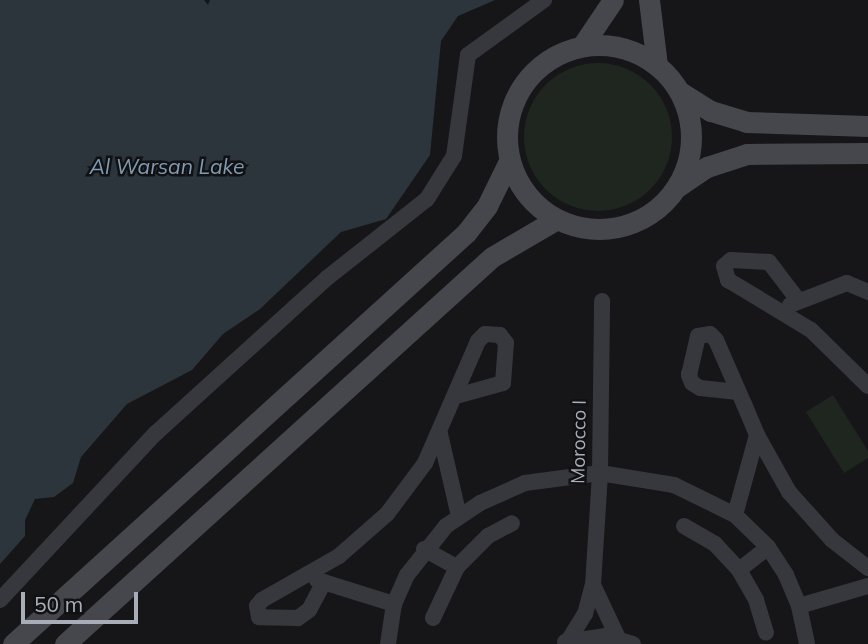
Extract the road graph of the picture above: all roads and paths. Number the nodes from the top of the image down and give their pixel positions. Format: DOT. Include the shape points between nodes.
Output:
graph roads {
  1 [pos="544,0"];
  2 [pos="613,0"];
  3 [pos="649,0"];
  4 [pos="582,46"];
  5 [pos="657,65"];
  6 [pos="680,92"];
  7 [pos="868,126"];
  8 [pos="868,153"];
  9 [pos="509,161"];
  10 [pos="673,191"];
  11 [pos="557,219"];
  12 [pos="868,292"];
  13 [pos="798,300"];
  14 [pos="602,301"];
  15 [pos="782,311"];
  16 [pos="868,386"];
  17 [pos="738,392"];
  18 [pos="456,396"];
  19 [pos="440,435"];
  20 [pos="757,435"];
  21 [pos="600,472"];
  22 [pos="736,515"];
  23 [pos="459,516"];
  24 [pos="512,523"];
  25 [pos="684,526"];
  26 [pos="768,547"];
  27 [pos="424,549"];
  28 [pos="457,567"];
  29 [pos="868,568"];
  30 [pos="739,570"];
  31 [pos="307,577"];
  32 [pos="324,582"];
  33 [pos="593,584"];
  34 [pos="868,586"];
  35 [pos="0,600"];
  36 [pos="394,604"];
  37 [pos="799,606"];
  38 [pos="433,618"];
  39 [pos="766,633"];
  40 [pos="625,641"];
  41 [pos="564,642"];
  42 [pos="68,643"];
  43 [pos="13,644"];
  44 [pos="388,644"];
  45 [pos="807,644"];
  1 -- 35 [label="street" via="468,55 454,156 427,199 327,278 156,433"];
  2 -- 4 [label="street"];
  3 -- 5 [label="street"];
  4 -- 5 [label="street" via="622,47"];
  4 -- 9 [label="street" via="547,61 521,88 508,123"];
  5 -- 6 [label="street"];
  6 -- 7 [label="street" via="711,111 746,122"];
  6 -- 10 [label="street" via="690,143"];
  8 -- 10 [label="street" via="747,154 707,166"];
  9 -- 11 [label="street" via="527,195"];
  9 -- 43 [label="street" via="487,206 466,233"];
  10 -- 11 [label="street" via="648,214 617,227 586,228"];
  11 -- 42 [label="street" via="492,257"];
  12 -- 13 [label="street" via="847,283"];
  13 -- 15 [label="street"];
  13 -- 15 [label="street" via="769,262 727,263 723,271 728,280"];
  14 -- 21 [label="street, Morocco I"];
  15 -- 16 [label="street" via="831,346"];
  17 -- 20 [label="street"];
  18 -- 19 [label="street"];
  19 -- 23 [label="street"];
  19 -- 31 [label="street" via="387,514"];
  20 -- 22 [label="street"];
  20 -- 29 [label="street" via="809,517"];
  21 -- 22 [label="street" via="674,485"];
  21 -- 23 [label="street" via="525,483"];
  21 -- 33 [label="street, Morocco I"];
  22 -- 26 [label="street"];
  23 -- 27 [label="street"];
  24 -- 28 [label="street" via="488,536"];
  25 -- 30 [label="street" via="715,544"];
  26 -- 30 [label="street"];
  26 -- 37 [label="street"];
  27 -- 28 [label="street"];
  27 -- 36 [label="street"];
  28 -- 38 [label="street"];
  30 -- 39 [label="street" via="756,600"];
  31 -- 32 [label="street"];
  31 -- 32 [label="street" via="262,600 257,606 259,617 291,620 303,615"];
  32 -- 36 [label="street"];
  33 -- 40 [label="street, Morocco I" via="602,613"];
  33 -- 41 [label="street, Morocco I" via="585,614"];
  34 -- 37 [label="street"];
  36 -- 44 [label="street"];
  37 -- 45 [label="street"];
  40 -- 41 [label="street" via="593,635"];
}
